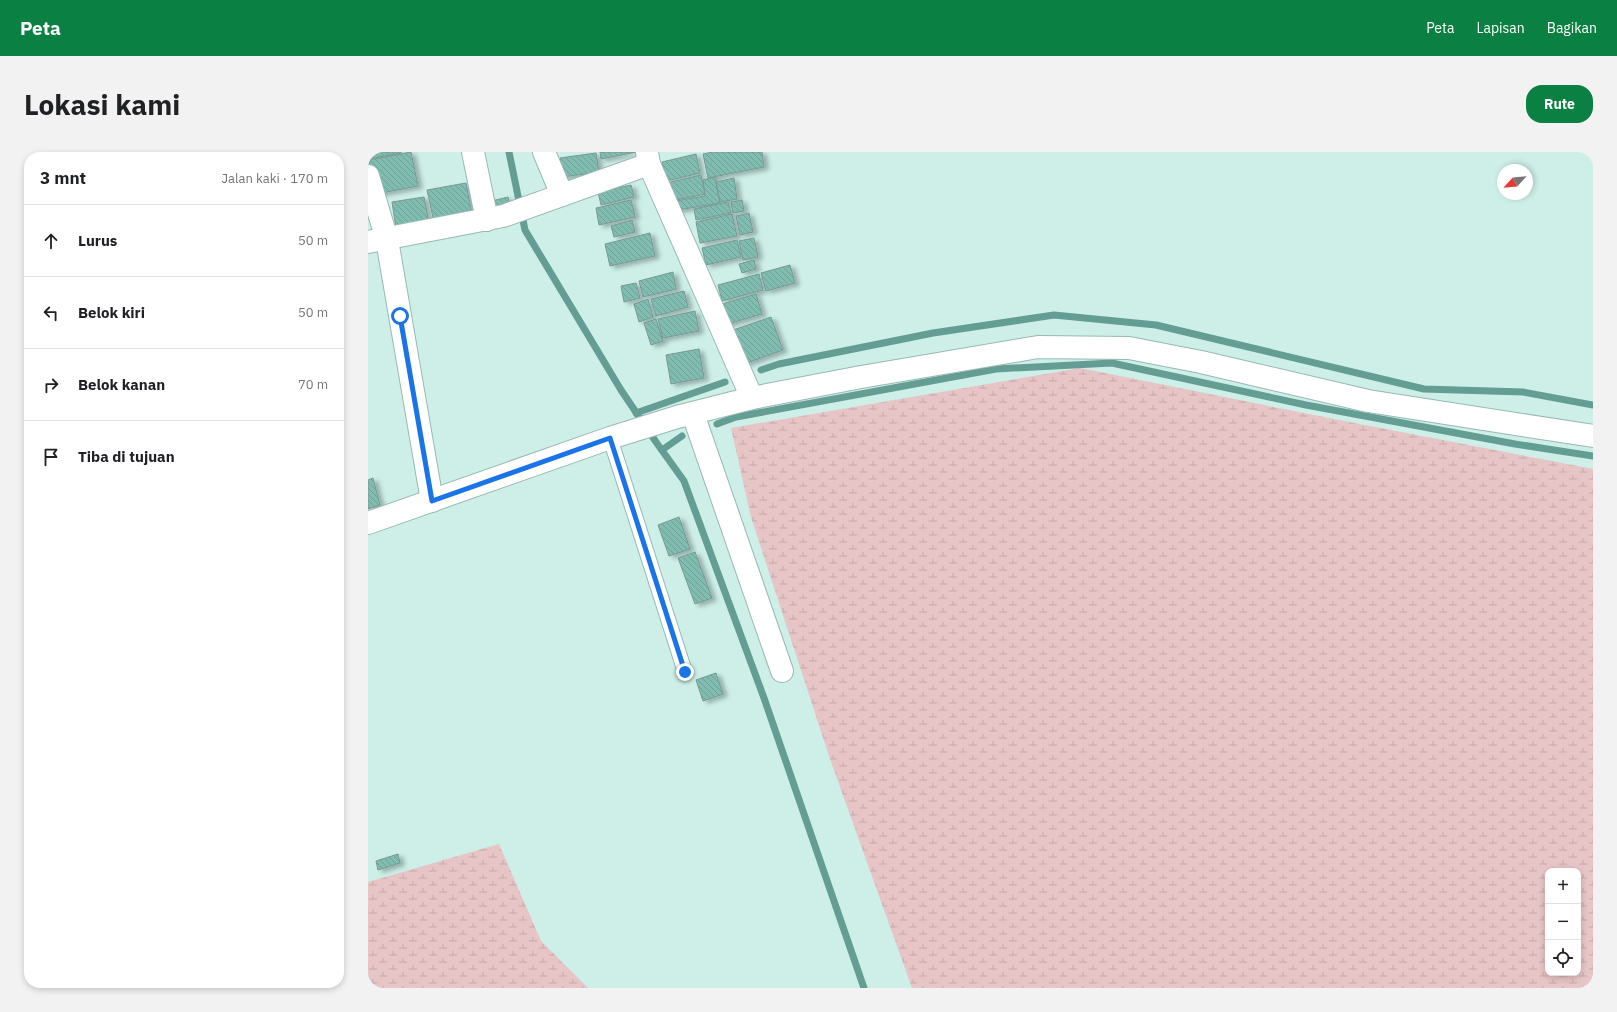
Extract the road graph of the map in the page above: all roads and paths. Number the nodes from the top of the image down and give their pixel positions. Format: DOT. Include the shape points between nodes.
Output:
graph roads {
  1 [pos="473,152"];
  2 [pos="544,152"];
  3 [pos="648,158"];
  4 [pos="368,176"];
  5 [pos="552,198"];
  6 [pos="495,218"];
  7 [pos="377,241"];
  8 [pos="752,398"];
  9 [pos="685,415"];
  10 [pos="1593,436"];
  11 [pos="610,438"];
  12 [pos="432,501"];
  13 [pos="368,523"];
  14 [pos="685,672"];
  15 [pos="782,672"];
  1 -- 6 [label="street"];
  2 -- 5 [label="street"];
  3 -- 5 [label="street"];
  3 -- 8 [label="street"];
  4 -- 7 [label="street"];
  5 -- 6 [label="street"];
  6 -- 7 [label="street"];
  7 -- 12 [label="street"];
  8 -- 9 [label="street"];
  8 -- 10 [label="street" via="1038,347 1129,348 1368,401"];
  9 -- 11 [label="street"];
  9 -- 15 [label="street"];
  11 -- 12 [label="street"];
  11 -- 14 [label="lane"];
  12 -- 13 [label="street"];
}
